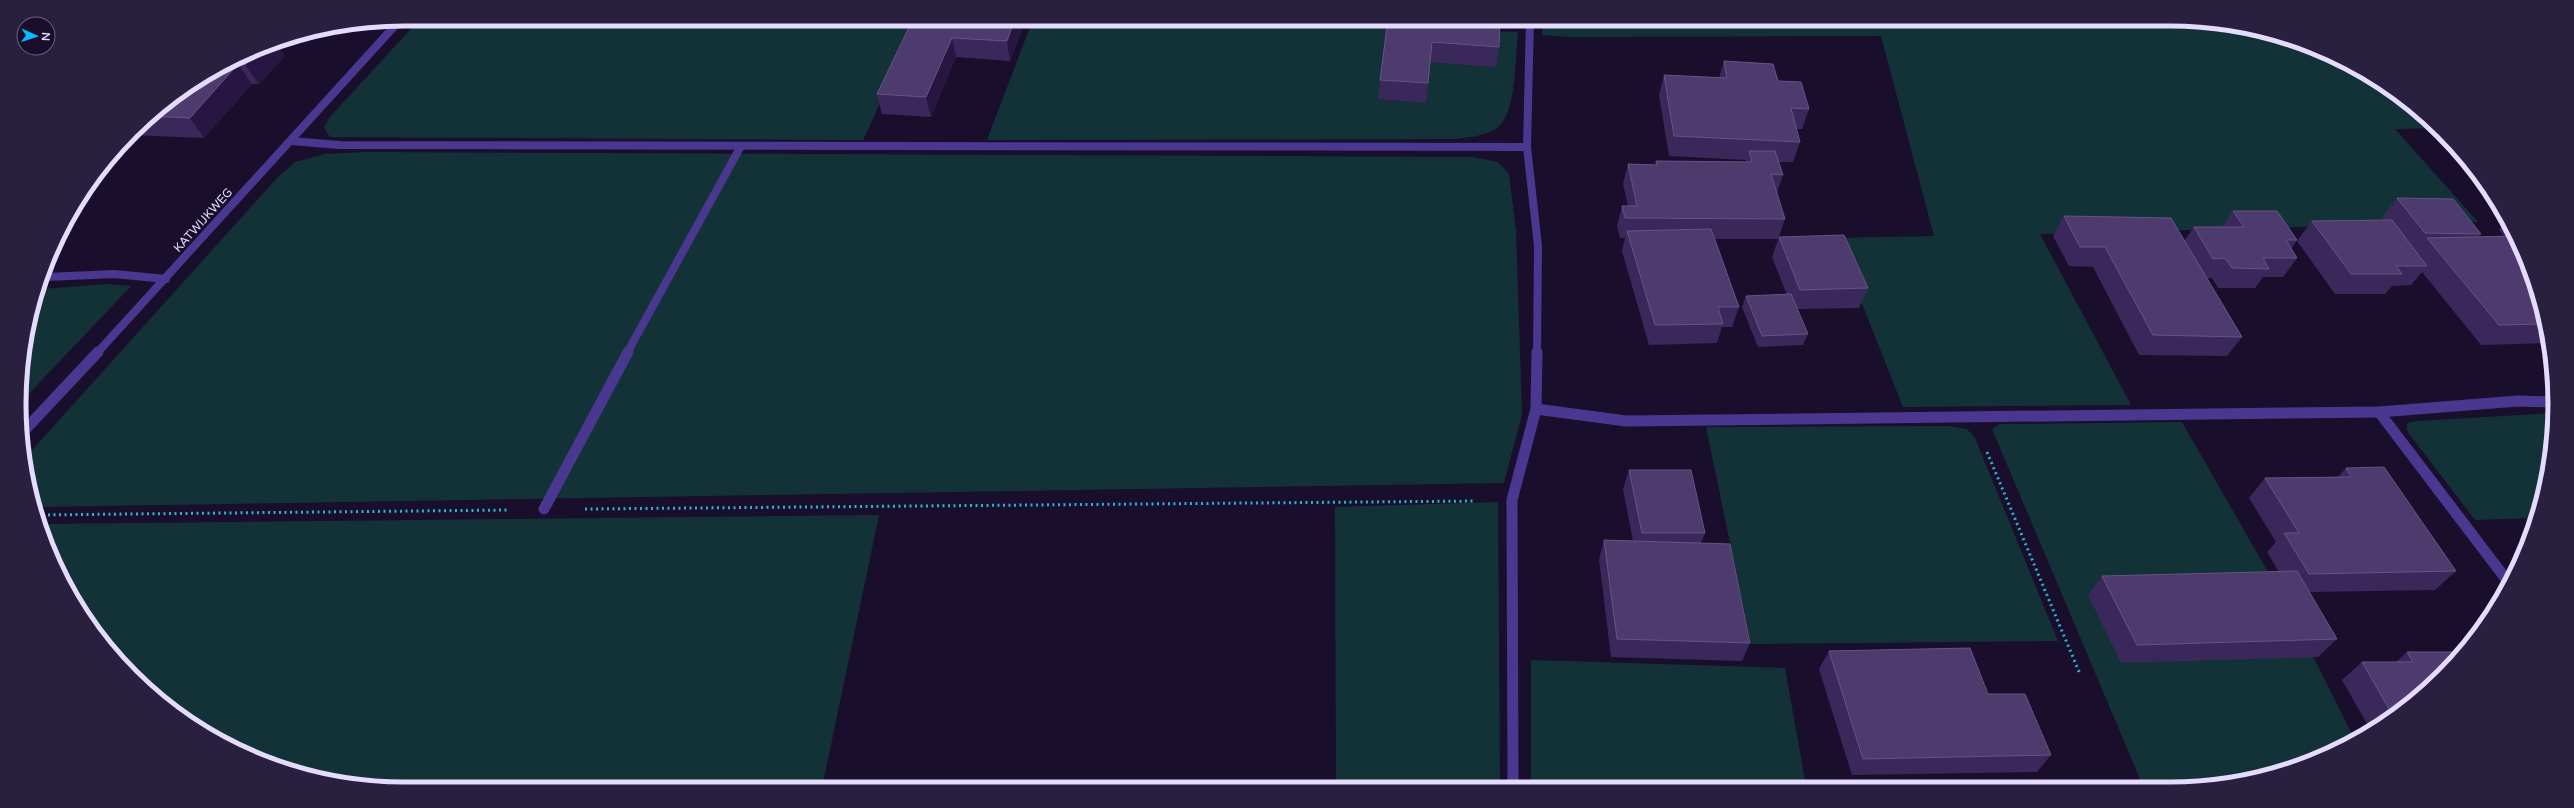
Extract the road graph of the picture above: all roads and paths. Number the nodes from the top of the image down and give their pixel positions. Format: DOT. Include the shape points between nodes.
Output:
graph roads {
  1 [pos="394,26"];
  2 [pos="1530,26"];
  3 [pos="291,141"];
  4 [pos="741,146"];
  5 [pos="1527,147"];
  6 [pos="48,276"];
  7 [pos="166,280"];
  8 [pos="2548,402"];
  9 [pos="1536,408"];
  10 [pos="2379,412"];
  11 [pos="1973,416"];
  12 [pos="27,428"];
  13 [pos="1512,500"];
  14 [pos="544,510"];
  15 [pos="43,515"];
  16 [pos="2505,579"];
  17 [pos="2080,674"];
  18 [pos="1513,782"];
  1 -- 3 [label="street, KATWIJKWEG"];
  2 -- 5 [label="street"];
  3 -- 4 [label="street" via="339,145"];
  3 -- 7 [label="street, KATWIJKWEG"];
  4 -- 5 [label="street"];
  4 -- 14 [label="street" via="579,441"];
  5 -- 9 [label="street" via="1538,246"];
  6 -- 7 [label="street" via="114,274"];
  7 -- 12 [label="street, KATWIJKWEG"];
  8 -- 10 [label="street" via="2518,401"];
  9 -- 11 [label="street" via="1626,421"];
  9 -- 13 [label="street"];
  10 -- 11 [label="street"];
  10 -- 16 [label="street"];
  11 -- 17 [label="path"];
  13 -- 14 [label="path"];
  13 -- 18 [label="street"];
  14 -- 15 [label="path"];
}
